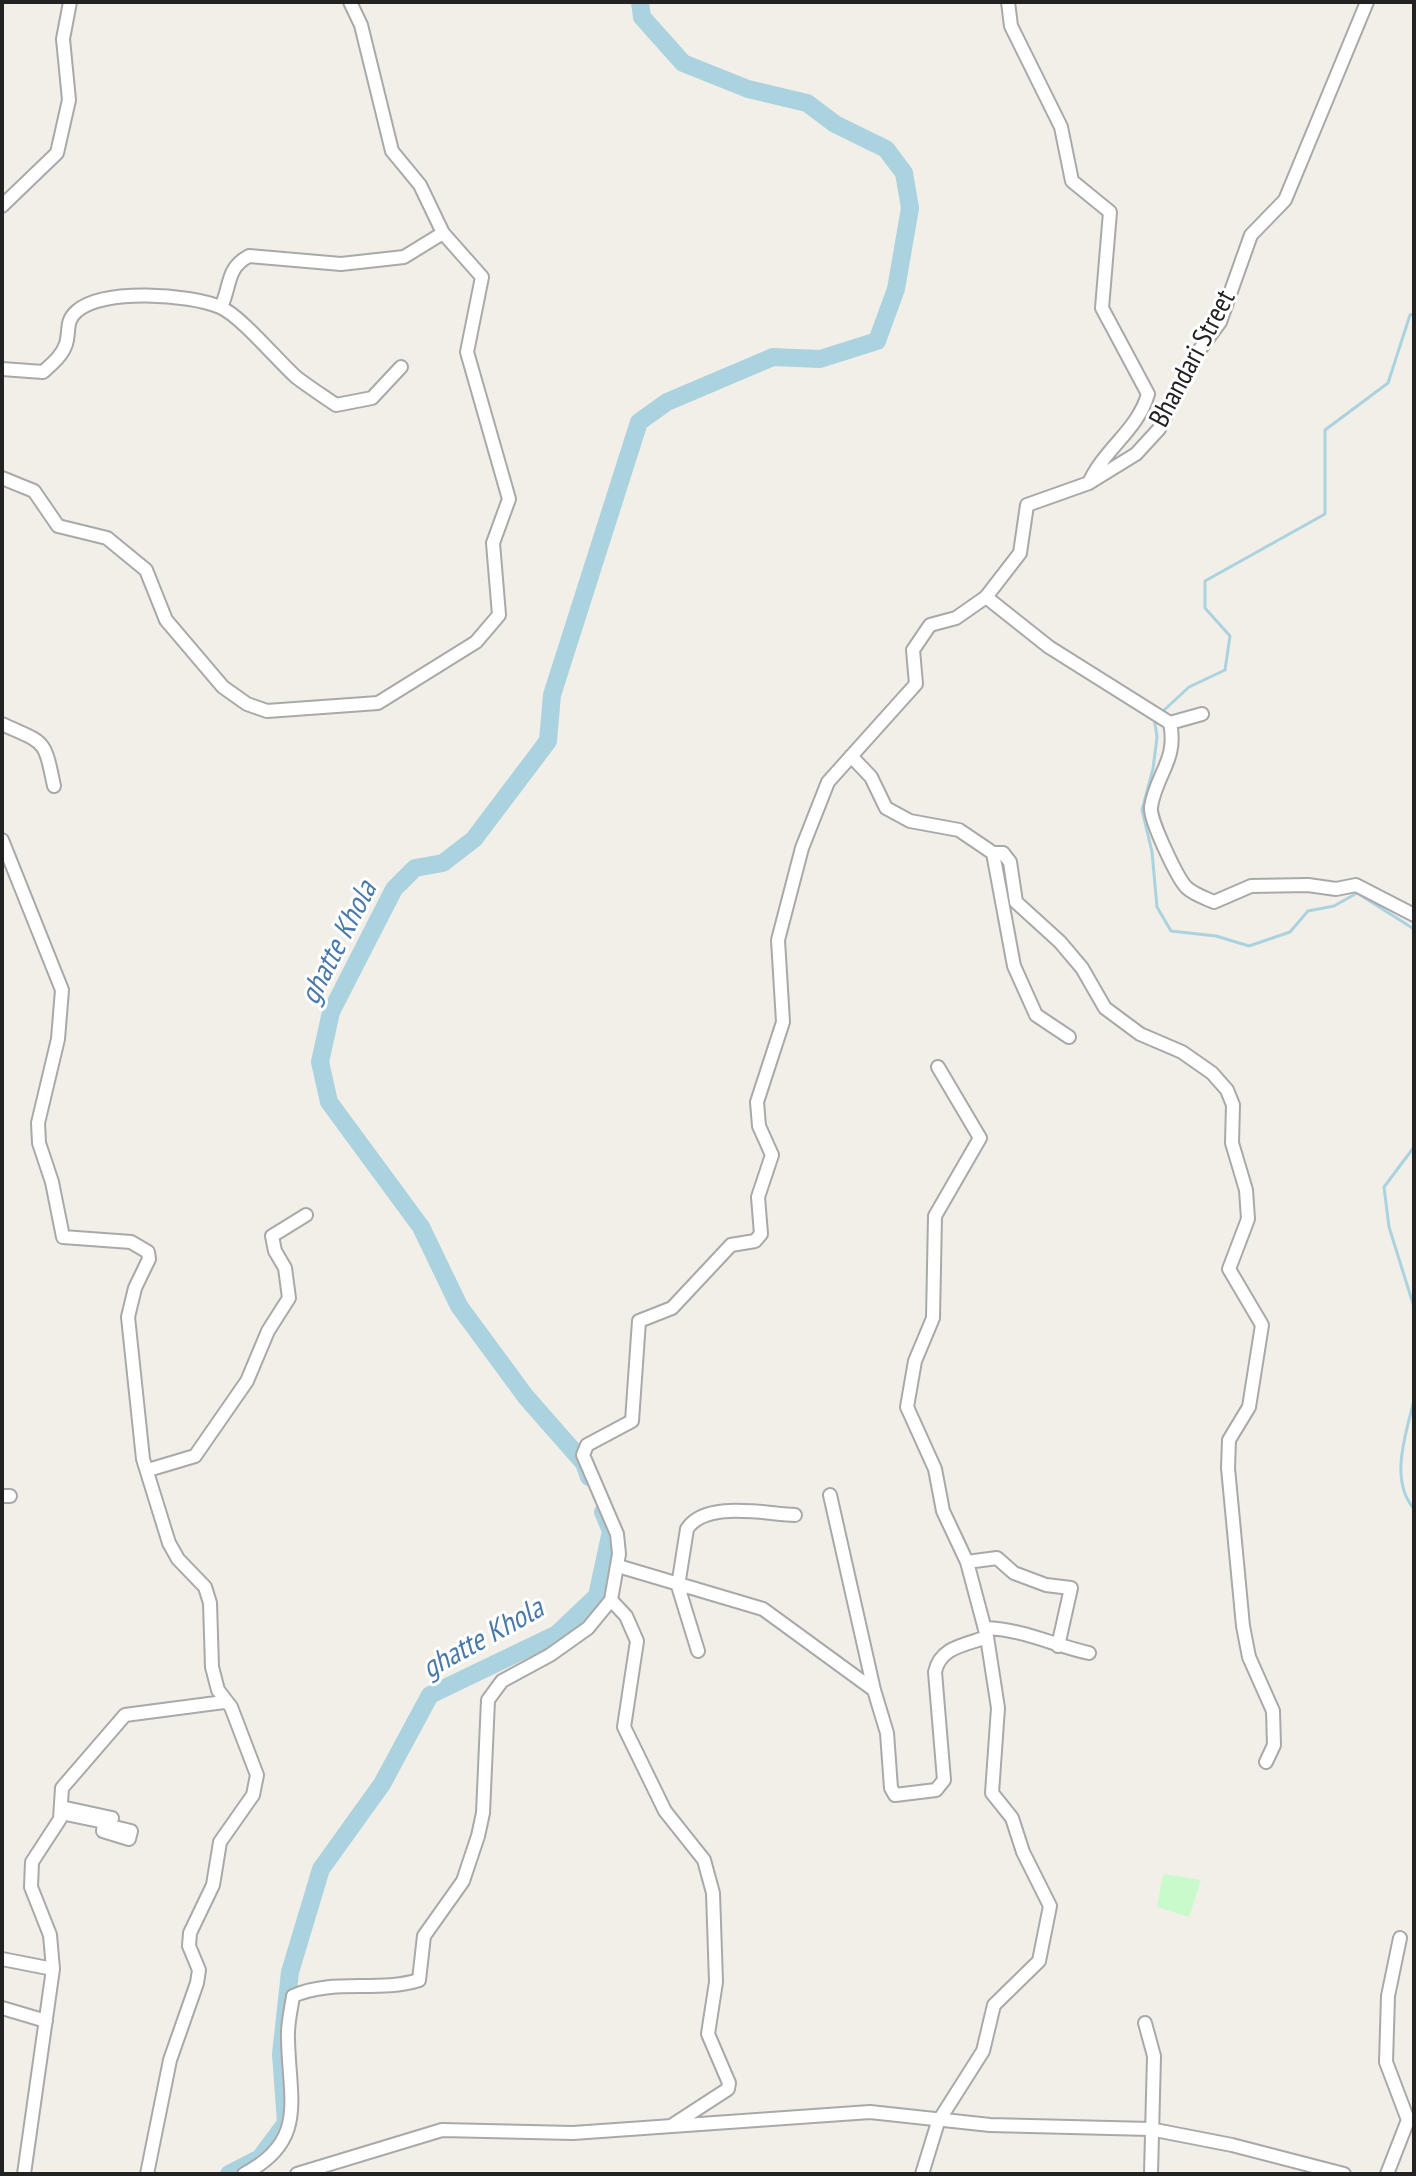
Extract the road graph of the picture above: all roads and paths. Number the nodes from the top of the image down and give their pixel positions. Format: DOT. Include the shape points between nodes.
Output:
graph roads {
  1 [pos="70,2"];
  2 [pos="350,2"];
  3 [pos="1008,2"];
  4 [pos="1367,2"];
  5 [pos="2,206"];
  6 [pos="443,233"];
  7 [pos="221,307"];
  8 [pos="401,367"];
  9 [pos="2,369"];
  10 [pos="2,478"];
  11 [pos="1089,483"];
  12 [pos="986,597"];
  13 [pos="1202,714"];
  14 [pos="1170,723"];
  15 [pos="2,724"];
  16 [pos="851,756"];
  17 [pos="54,786"];
  18 [pos="2,840"];
  19 [pos="993,853"];
  20 [pos="14,866"];
  21 [pos="2,875"];
  22 [pos="1414,915"];
  23 [pos="1069,1037"];
  24 [pos="938,1067"];
  25 [pos="306,1215"];
  26 [pos="148,1470"];
  27 [pos="830,1495"];
  28 [pos="795,1515"];
  29 [pos="967,1562"];
  30 [pos="618,1566"];
  31 [pos="678,1586"];
  32 [pos="611,1600"];
  33 [pos="986,1632"];
  34 [pos="1058,1646"];
  35 [pos="698,1651"];
  36 [pos="1089,1653"];
  37 [pos="874,1690"];
  38 [pos="224,1702"];
  39 [pos="1266,1762"];
  40 [pos="61,1810"];
  41 [pos="1400,1938"];
  42 [pos="2,1959"];
  43 [pos="53,1969"];
  44 [pos="2,2008"];
  45 [pos="46,2021"];
  46 [pos="1145,2023"];
  47 [pos="938,2122"];
  48 [pos="671,2126"];
  49 [pos="1150,2129"];
  50 [pos="335,2169"];
  51 [pos="24,2174"];
  52 [pos="147,2174"];
  53 [pos="244,2174"];
  54 [pos="297,2174"];
  55 [pos="922,2174"];
  56 [pos="1151,2174"];
  57 [pos="1344,2174"];
  58 [pos="1387,2174"];
  1 -- 5 [label="street" via="63,39 69,100 57,153"];
  2 -- 6 [label="street" via="361,25 392,151 420,185"];
  3 -- 11 [label="street" via="1011,26 1061,127 1072,181 1110,212 1102,308 1148,394 1142,414 1098,464"];
  4 -- 11 [label="street, Bhandari Street" via="1285,200 1251,235 1220,322 1195,356 1159,429 1136,454"];
  6 -- 7 [label="street" via="404,257 341,264 249,256 229,273"];
  6 -- 10 [label="street" via="482,277 467,352 509,499 493,543 499,615 476,642 378,703 267,711 247,704 223,687 166,620 146,570 107,538 58,526 34,491"];
  7 -- 8 [label="street" via="336,405 372,398"];
  7 -- 9 [label="street" via="144,295 94,303 73,313 66,343 43,372"];
  11 -- 12 [label="street, Bhandari Street" via="1027,505 1020,553"];
  12 -- 14 [label="street" via="1049,647"];
  12 -- 16 [label="street, Bhandari Street" via="956,618 930,625 913,650 916,684"];
  13 -- 14 [label="street"];
  14 -- 22 [label="street" via="1170,761 1150,812 1188,890 1214,902 1251,886 1356,885"];
  15 -- 17 [label="street" via="33,736 45,747"];
  16 -- 19 [label="street" via="871,777 886,808 910,821 959,830"];
  16 -- 30 [label="street, Bhandari Street" via="828,782 802,848 778,940 783,1022 757,1102 759,1126 772,1155 758,1197 761,1234 755,1241 731,1245 672,1308 639,1321 632,1421 587,1445 583,1455 617,1534"];
  18 -- 20 [label="street"];
  19 -- 23 [label="street" via="1014,966 1036,1015"];
  19 -- 39 [label="street" via="1003,853 1010,862 1016,902 1082,968 1105,1008 1140,1034 1182,1052 1212,1073 1233,1105 1232,1143 1246,1190 1248,1219 1229,1269 1262,1325 1249,1407 1229,1440 1228,1468 1243,1626 1249,1657 1273,1711 1274,1745"];
  20 -- 21 [label="street"];
  20 -- 26 [label="street" via="62,990 55,1058 38,1123 60,1233 83,1241 131,1242 148,1252 130,1302 128,1337"];
  24 -- 29 [label="street" via="980,1138 935,1216 933,1318 915,1361 907,1407"];
  25 -- 26 [label="street" via="272,1236 285,1268 289,1298 247,1381 195,1456"];
  26 -- 38 [label="street" via="169,1543 205,1587 212,1667"];
  27 -- 37 [label="street"];
  28 -- 31 [label="street" via="711,1512 692,1521"];
  29 -- 33 [label="street"];
  29 -- 34 [label="street" via="997,1558 1014,1573 1071,1588"];
  30 -- 31 [label="street"];
  30 -- 32 [label="street, Bhandari Street"];
  31 -- 35 [label="street"];
  31 -- 37 [label="street" via="763,1609"];
  32 -- 48 [label="street" via="626,1616 637,1641 624,1727 665,1811 704,1860 713,1893 716,1982 708,2034 728,2089"];
  32 -- 53 [label="street, Bhandari Street" via="588,1628 502,1681 488,1700 478,1836 463,1881 424,1936 419,1980 398,1986 313,1987 293,1996 288,2035 293,2117 287,2136 265,2163"];
  33 -- 34 [label="street" via="1021,1630"];
  33 -- 37 [label="street" via="938,1658 944,1780 936,1790 902,1796 892,1792 887,1733"];
  33 -- 47 [label="street" via="998,1708 992,1793 1012,1818 1050,1906 1039,1961 994,2005 983,2051"];
  34 -- 36 [label="street"];
  38 -- 40 [label="street" via="125,1715 62,1788"];
  38 -- 52 [label="street" via="244,1740 256,1787 220,1842 213,1885 190,1933 197,1983 170,2060"];
  40 -- 40 [label="street" via="104,1822 103,1831 129,1839 131,1831 110,1826 112,1818"];
  40 -- 43 [label="street" via="31,1872 35,1901 50,1935"];
  41 -- 58 [label="street" via="1388,1996 1386,2062 1408,2120"];
  42 -- 43 [label="street"];
  43 -- 45 [label="street"];
  44 -- 45 [label="street"];
  45 -- 51 [label="street"];
  46 -- 49 [label="street" via="1154,2056"];
  47 -- 48 [label="street" via="870,2112"];
  47 -- 49 [label="street"];
  47 -- 55 [label="street"];
  48 -- 50 [label="street" via="544,2133 442,2130"];
  49 -- 56 [label="street"];
  49 -- 57 [label="street"];
  50 -- 54 [label="street"];
}
